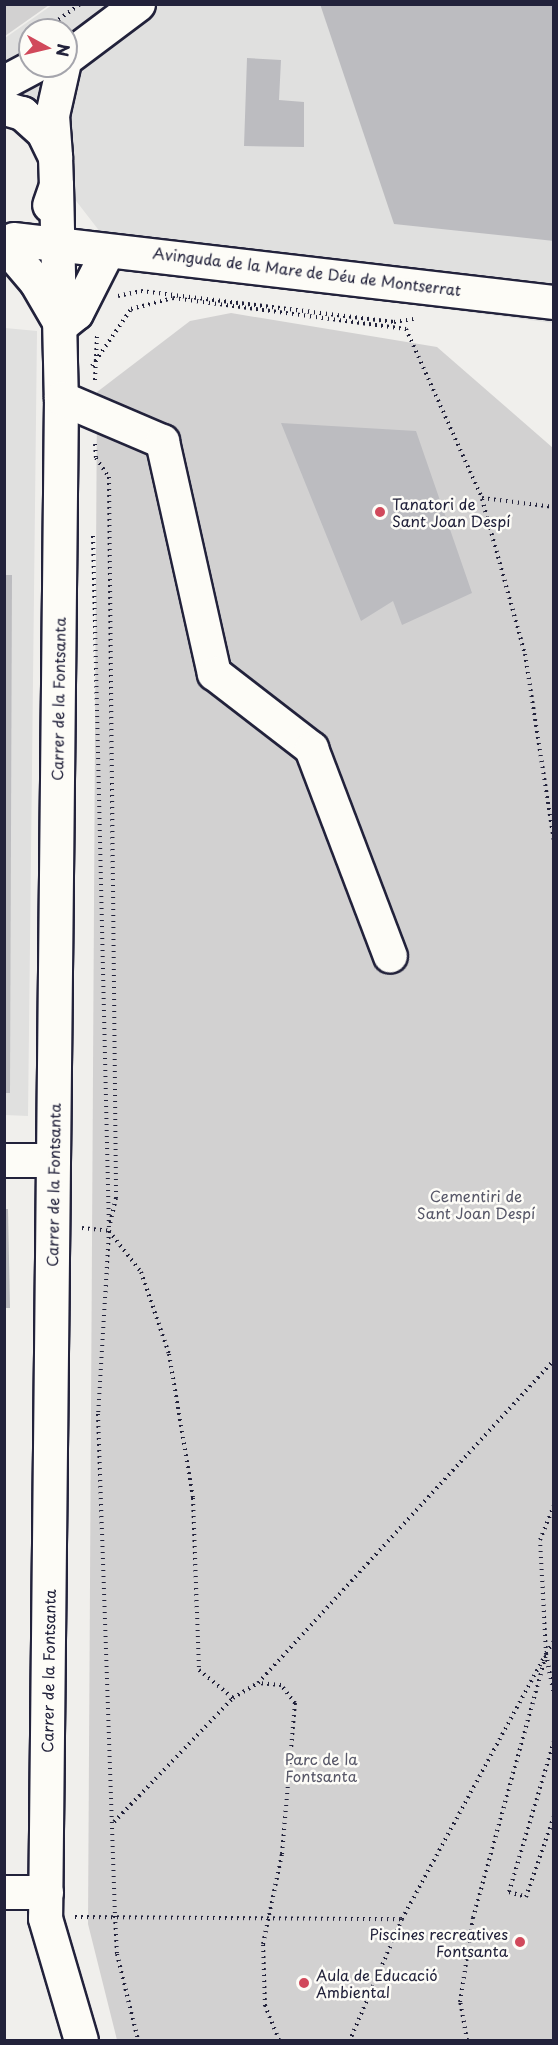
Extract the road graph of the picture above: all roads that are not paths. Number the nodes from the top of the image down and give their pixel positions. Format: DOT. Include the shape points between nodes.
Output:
graph roads {
  1 [pos="138,4"];
  2 [pos="78,49"];
  3 [pos="18,75"];
  4 [pos="60,78"];
  5 [pos="4,82"];
  6 [pos="4,108"];
  7 [pos="56,171"];
  8 [pos="7,241"];
  9 [pos="62,244"];
  10 [pos="107,252"];
  11 [pos="554,302"];
  12 [pos="61,324"];
  13 [pos="76,394"];
  14 [pos="390,956"];
  15 [pos="4,1160"];
  16 [pos="53,1160"];
  17 [pos="4,1892"];
  18 [pos="45,1905"];
  19 [pos="81,2040"];
  1 -- 2 [label="street"];
  3 -- 5 [label="street"];
  4 -- 7 [label="street, Carrer de la Fontsanta" via="52,115"];
  6 -- 7 [label="street" via="22,113 43,132"];
  7 -- 8 [label="street" via="46,211"];
  7 -- 9 [label="street, Carrer de la Fontsanta"];
  8 -- 9 [label="street"];
  8 -- 12 [label="street"];
  9 -- 10 [label="street, Avinguda de la Mare de Déu de Montserrat"];
  9 -- 12 [label="street, Carrer de la Fontsanta"];
  10 -- 11 [label="street, Avinguda de la Mare de Déu de Montserrat" via="138,250"];
  10 -- 12 [label="street" via="76,313"];
  12 -- 13 [label="street, Carrer de la Fontsanta"];
  13 -- 14 [label="street" via="162,441 214,673 311,748"];
  13 -- 16 [label="street, Carrer de la Fontsanta"];
  15 -- 16 [label="street"];
  16 -- 18 [label="street, Carrer de la Fontsanta"];
  17 -- 18 [label="street"];
  18 -- 19 [label="street, Carrer de la Fontsanta"];
}
